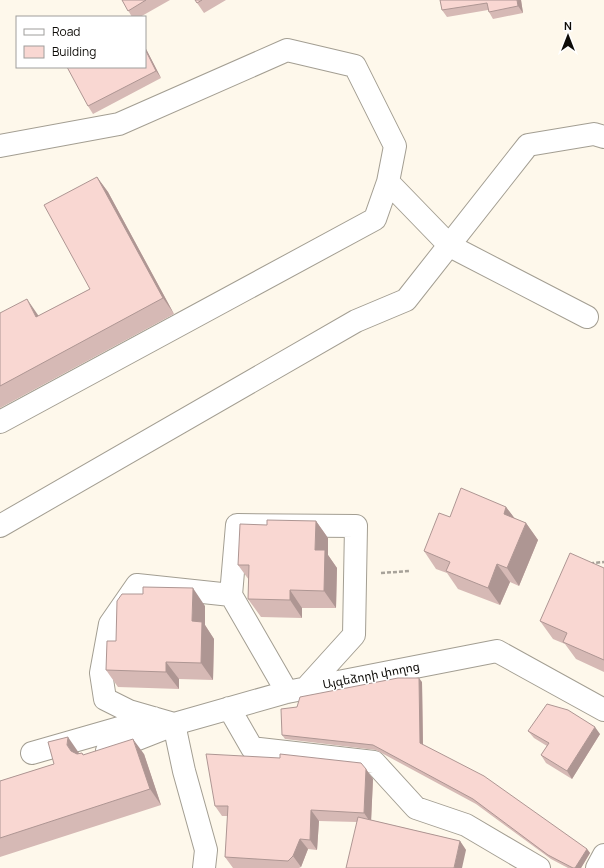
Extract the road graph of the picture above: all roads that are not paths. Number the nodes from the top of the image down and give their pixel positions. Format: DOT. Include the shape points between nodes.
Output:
graph roads {
  1 [pos="604,137"];
  2 [pos="0,146"];
  3 [pos="388,182"];
  4 [pos="450,246"];
  5 [pos="587,317"];
  6 [pos="0,422"];
  7 [pos="0,526"];
  8 [pos="231,595"];
  9 [pos="297,690"];
  10 [pos="229,708"];
  11 [pos="604,710"];
  12 [pos="164,721"];
  13 [pos="32,753"];
  14 [pos="90,757"];
  15 [pos="604,855"];
  16 [pos="204,868"];
  17 [pos="539,868"];
  18 [pos="596,868"];
  1 -- 4 [label="street" via="594,134 528,146"];
  2 -- 3 [label="street" via="119,124 287,50 355,66 395,146"];
  3 -- 4 [label="street"];
  3 -- 6 [label="street" via="375,219"];
  4 -- 5 [label="street"];
  4 -- 7 [label="street" via="406,300 356,321"];
  8 -- 9 [label="street"];
  8 -- 9 [label="street" via="237,525 356,526 354,635"];
  8 -- 12 [label="street" via="137,585 110,624 101,672 104,699 129,711"];
  9 -- 10 [label="street, Այգեձորի փողոց"];
  9 -- 11 [label="street, Այգեձորի փողոց" via="497,651"];
  10 -- 12 [label="street, Այգեձորի փողոց"];
  10 -- 17 [label="street" via="252,748 374,762 416,808 466,825"];
  12 -- 13 [label="street"];
  12 -- 14 [label="street"];
  12 -- 16 [label="street" via="184,771 206,850"];
  15 -- 18 [label="street"];
}
